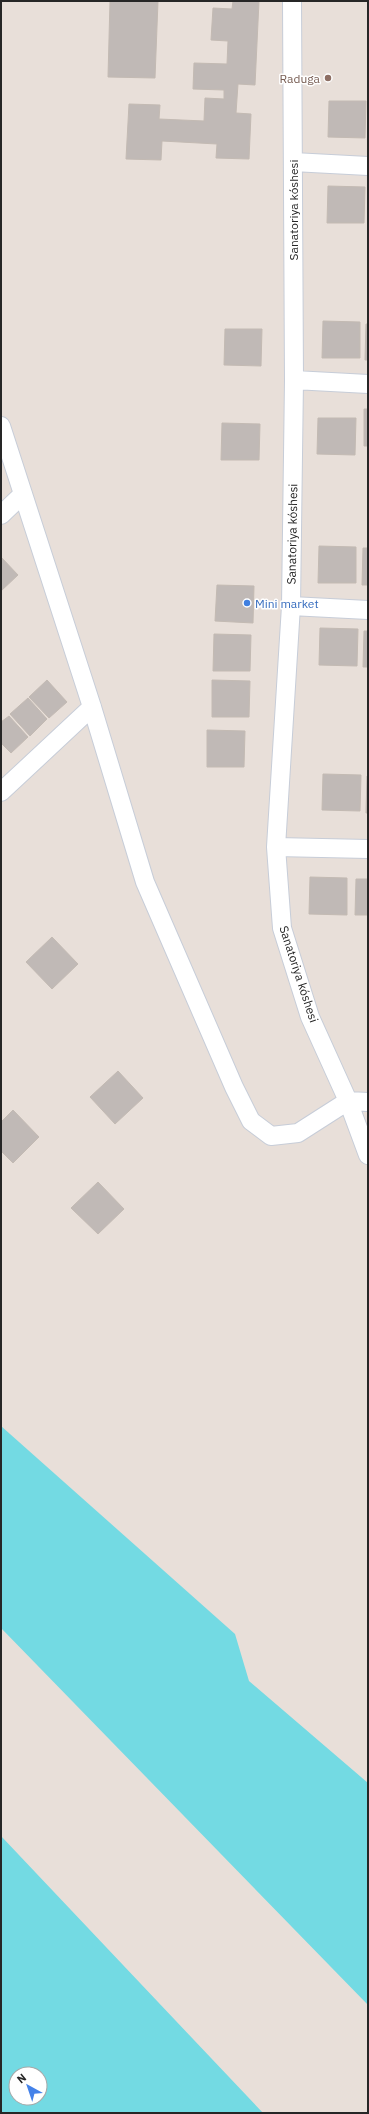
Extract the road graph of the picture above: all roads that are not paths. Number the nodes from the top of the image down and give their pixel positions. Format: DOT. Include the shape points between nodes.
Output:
graph roads {
  1 [pos="292,1"];
  2 [pos="293,162"];
  3 [pos="368,166"];
  4 [pos="294,380"];
  5 [pos="368,384"];
  6 [pos="1,426"];
  7 [pos="23,494"];
  8 [pos="1,515"];
  9 [pos="291,606"];
  10 [pos="368,610"];
  11 [pos="92,707"];
  12 [pos="1,792"];
  13 [pos="276,847"];
  14 [pos="368,850"];
  15 [pos="348,1102"];
  16 [pos="368,1102"];
  17 [pos="368,1155"];
  1 -- 2 [label="street, Sanatoriya kóshesi"];
  2 -- 3 [label="street"];
  2 -- 4 [label="street, Sanatoriya kóshesi"];
  4 -- 5 [label="street"];
  4 -- 9 [label="street, Sanatoriya kóshesi"];
  6 -- 7 [label="street"];
  7 -- 8 [label="street"];
  7 -- 11 [label="street"];
  9 -- 10 [label="street"];
  9 -- 13 [label="street, Sanatoriya kóshesi"];
  11 -- 12 [label="street"];
  11 -- 15 [label="street" via="145,882 251,1121 271,1136 298,1132"];
  13 -- 14 [label="street"];
  13 -- 15 [label="street, Sanatoriya kóshesi" via="282,928 310,1017"];
  15 -- 16 [label="street"];
  15 -- 17 [label="street, Sanatoriya kóshesi"];
}
